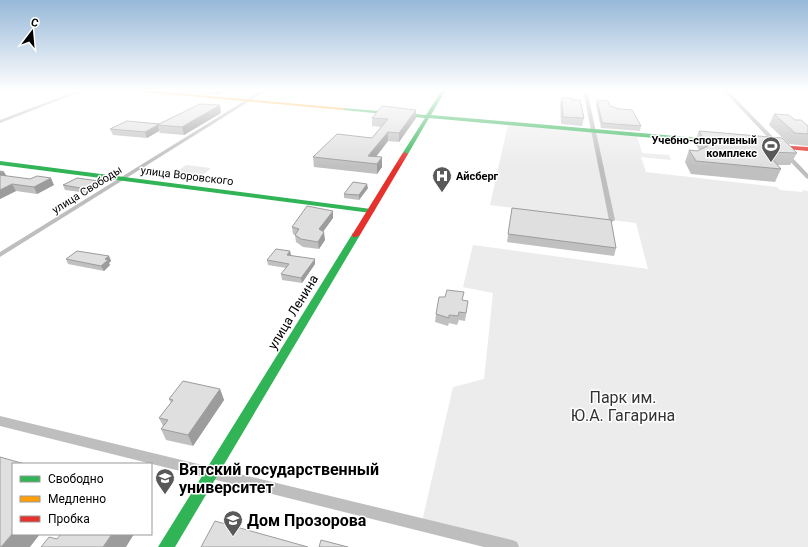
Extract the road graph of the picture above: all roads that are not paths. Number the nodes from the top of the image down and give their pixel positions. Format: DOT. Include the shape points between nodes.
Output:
graph roads {
  1 [pos="17,116"];
  2 [pos="225,116"];
  3 [pos="422,116"];
  4 [pos="428,116"];
  5 [pos="591,116"];
  6 [pos="750,116"];
  7 [pos="0,122"];
  8 [pos="594,131"];
  9 [pos="716,141"];
  10 [pos="762,145"];
  11 [pos="780,147"];
  12 [pos="808,149"];
  13 [pos="0,163"];
  14 [pos="808,177"];
  15 [pos="122,179"];
  16 [pos="371,211"];
  17 [pos="612,220"];
  18 [pos="0,256"];
  19 [pos="0,422"];
  20 [pos="210,473"];
  21 [pos="166,547"];
  22 [pos="512,547"];
  1 -- 7 [label="street"];
  2 -- 15 [label="street, улица Свободы"];
  3 -- 4 [label="main road"];
  4 -- 8 [label="main road"];
  4 -- 16 [label="main road, улица Ленина"];
  5 -- 8 [label="street"];
  6 -- 11 [label="street"];
  8 -- 9 [label="main road"];
  8 -- 17 [label="street"];
  10 -- 11 [label="main road"];
  11 -- 12 [label="main road"];
  11 -- 14 [label="street"];
  13 -- 15 [label="main road, улица Воровского"];
  15 -- 16 [label="main road, улица Воровского"];
  15 -- 18 [label="street, улица Свободы"];
  16 -- 20 [label="main road, улица Ленина"];
  19 -- 20 [label="street"];
  20 -- 21 [label="main road, улица Ленина"];
  20 -- 22 [label="street"];
}
